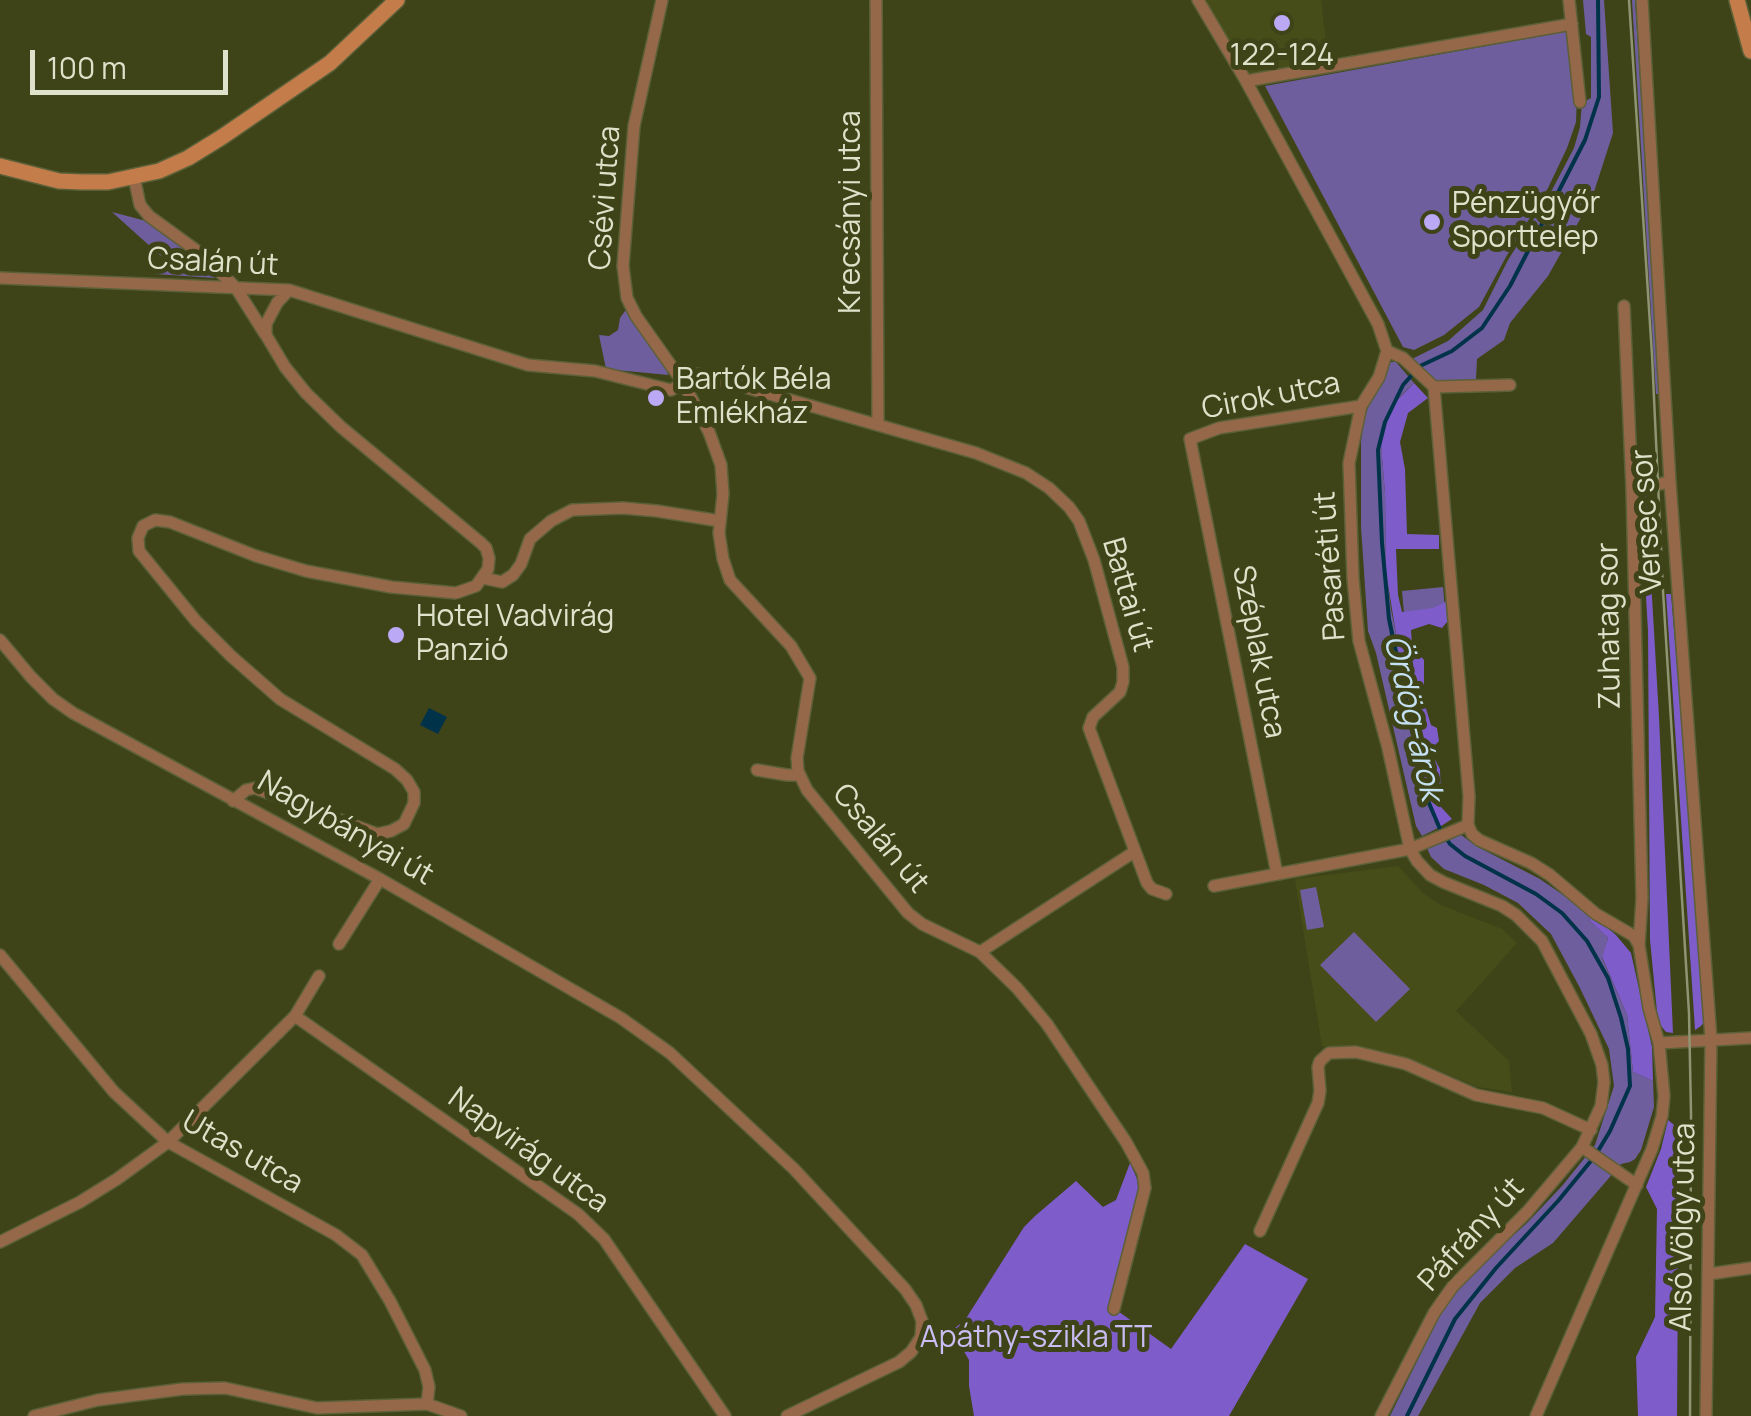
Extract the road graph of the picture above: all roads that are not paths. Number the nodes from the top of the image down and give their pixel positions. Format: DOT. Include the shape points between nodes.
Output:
graph roads {
  1 [pos="397,0"];
  2 [pos="662,0"];
  3 [pos="876,0"];
  4 [pos="1198,0"];
  5 [pos="1569,0"];
  6 [pos="1642,0"];
  7 [pos="1737,0"];
  8 [pos="1572,24"];
  9 [pos="1751,51"];
  10 [pos="1246,81"];
  11 [pos="1580,102"];
  12 [pos="0,166"];
  13 [pos="134,177"];
  14 [pos="0,278"];
  15 [pos="236,288"];
  16 [pos="289,290"];
  17 [pos="1624,306"];
  18 [pos="266,335"];
  19 [pos="1387,351"];
  20 [pos="684,384"];
  21 [pos="1510,385"];
  22 [pos="1433,386"];
  23 [pos="1361,406"];
  24 [pos="878,424"];
  25 [pos="1190,438"];
  26 [pos="1670,482"];
  27 [pos="1632,489"];
  28 [pos="720,521"];
  29 [pos="484,578"];
  30 [pos="0,640"];
  31 [pos="757,770"];
  32 [pos="800,775"];
  33 [pos="233,801"];
  34 [pos="1468,825"];
  35 [pos="1410,849"];
  36 [pos="1134,852"];
  37 [pos="1278,874"];
  38 [pos="380,879"];
  39 [pos="1214,886"];
  40 [pos="1166,894"];
  41 [pos="339,944"];
  42 [pos="1639,945"];
  43 [pos="980,952"];
  44 [pos="0,955"];
  45 [pos="319,976"];
  46 [pos="295,1016"];
  47 [pos="1751,1038"];
  48 [pos="1712,1039"];
  49 [pos="1660,1043"];
  50 [pos="1592,1130"];
  51 [pos="168,1142"];
  52 [pos="1582,1147"];
  53 [pos="1637,1185"];
  54 [pos="1260,1231"];
  55 [pos="0,1242"];
  56 [pos="1751,1268"];
  57 [pos="1709,1274"];
  58 [pos="1114,1309"];
  59 [pos="427,1404"];
  60 [pos="34,1416"];
  61 [pos="461,1416"];
  62 [pos="725,1416"];
  63 [pos="787,1416"];
  64 [pos="1381,1416"];
  65 [pos="1536,1416"];
  66 [pos="1706,1416"];
  1 -- 13 [label="street" via="330,63 222,136 188,158"];
  2 -- 20 [label="street, Csévi utca" via="634,126 622,266 636,316"];
  3 -- 24 [label="street, Krecsányi utca"];
  4 -- 10 [label="street"];
  5 -- 8 [label="street"];
  6 -- 26 [label="street, Versec sor"];
  7 -- 9 [label="street"];
  8 -- 10 [label="street"];
  8 -- 11 [label="street"];
  10 -- 19 [label="street"];
  12 -- 13 [label="street" via="59,182"];
  13 -- 15 [label="street" via="149,216"];
  14 -- 15 [label="street, Csalán út"];
  15 -- 16 [label="street, Csalán út"];
  15 -- 18 [label="street"];
  16 -- 18 [label="street" via="271,313"];
  16 -- 20 [label="street, Csalán út" via="528,365 595,371 671,390"];
  17 -- 27 [label="street, Zuhatag sor"];
  18 -- 29 [label="street" via="284,367 341,427 486,548"];
  19 -- 22 [label="street"];
  19 -- 23 [label="street, Pasaréti út"];
  20 -- 24 [label="street, Battai út" via="699,374"];
  20 -- 28 [label="street, Csalán út" via="721,465"];
  21 -- 22 [label="street"];
  22 -- 34 [label="street"];
  23 -- 25 [label="street, Cirok utca"];
  23 -- 35 [label="street, Pasaréti út" via="1349,463 1359,641"];
  24 -- 36 [label="street, Battai út" via="1026,473 1079,521 1123,667 1120,692 1088,728"];
  25 -- 37 [label="street, Széplak utca"];
  26 -- 27 [label="street"];
  26 -- 48 [label="street, Versec sor"];
  27 -- 42 [label="street, Zuhatag sor"];
  28 -- 29 [label="street" via="623,508 572,510 530,539 513,575 502,582"];
  28 -- 32 [label="street, Csalán út" via="730,580 792,646 810,678"];
  29 -- 33 [label="street, Nagybányai út" via="456,593 390,588 256,556 170,522 143,526 139,551 208,633 280,699 395,769 414,792 404,824 377,834 255,788"];
  30 -- 33 [label="street" via="73,713"];
  31 -- 32 [label="street"];
  32 -- 43 [label="street, Csalán út" via="908,913"];
  33 -- 38 [label="street, Nagybányai út"];
  34 -- 35 [label="street"];
  34 -- 42 [label="street" via="1479,840 1550,875"];
  35 -- 37 [label="street"];
  35 -- 50 [label="street" via="1436,878 1502,906 1542,941 1602,1065 1604,1094"];
  36 -- 40 [label="street" via="1147,883"];
  36 -- 43 [label="street"];
  37 -- 39 [label="street"];
  38 -- 41 [label="street"];
  38 -- 63 [label="street, Nagybányai út" via="670,1053 794,1169 905,1289 922,1321 911,1352"];
  42 -- 49 [label="street, Zuhatag sor"];
  43 -- 58 [label="street, Csalán út" via="1047,1024 1144,1173"];
  44 -- 51 [label="street, Utas utca" via="114,1092"];
  45 -- 46 [label="street"];
  46 -- 51 [label="street"];
  46 -- 62 [label="street, Napvirág utca" via="578,1214 604,1240"];
  47 -- 48 [label="street"];
  48 -- 49 [label="street"];
  48 -- 57 [label="street, Alsó Völgy utca"];
  49 -- 53 [label="street, Zuhatag sor" via="1662,1116"];
  50 -- 52 [label="street"];
  50 -- 54 [label="street" via="1543,1108 1476,1095 1406,1064 1329,1053 1318,1067 1318,1103"];
  51 -- 55 [label="street" via="80,1202"];
  51 -- 59 [label="street, Utas utca" via="362,1255 425,1370"];
  52 -- 53 [label="street"];
  52 -- 64 [label="street, Páfrány út" via="1452,1286"];
  53 -- 65 [label="street, Zuhatag sor"];
  56 -- 57 [label="street"];
  57 -- 66 [label="street, Alsó Völgy utca"];
  59 -- 60 [label="street" via="317,1408 224,1388 183,1389"];
  59 -- 61 [label="street"];
}
